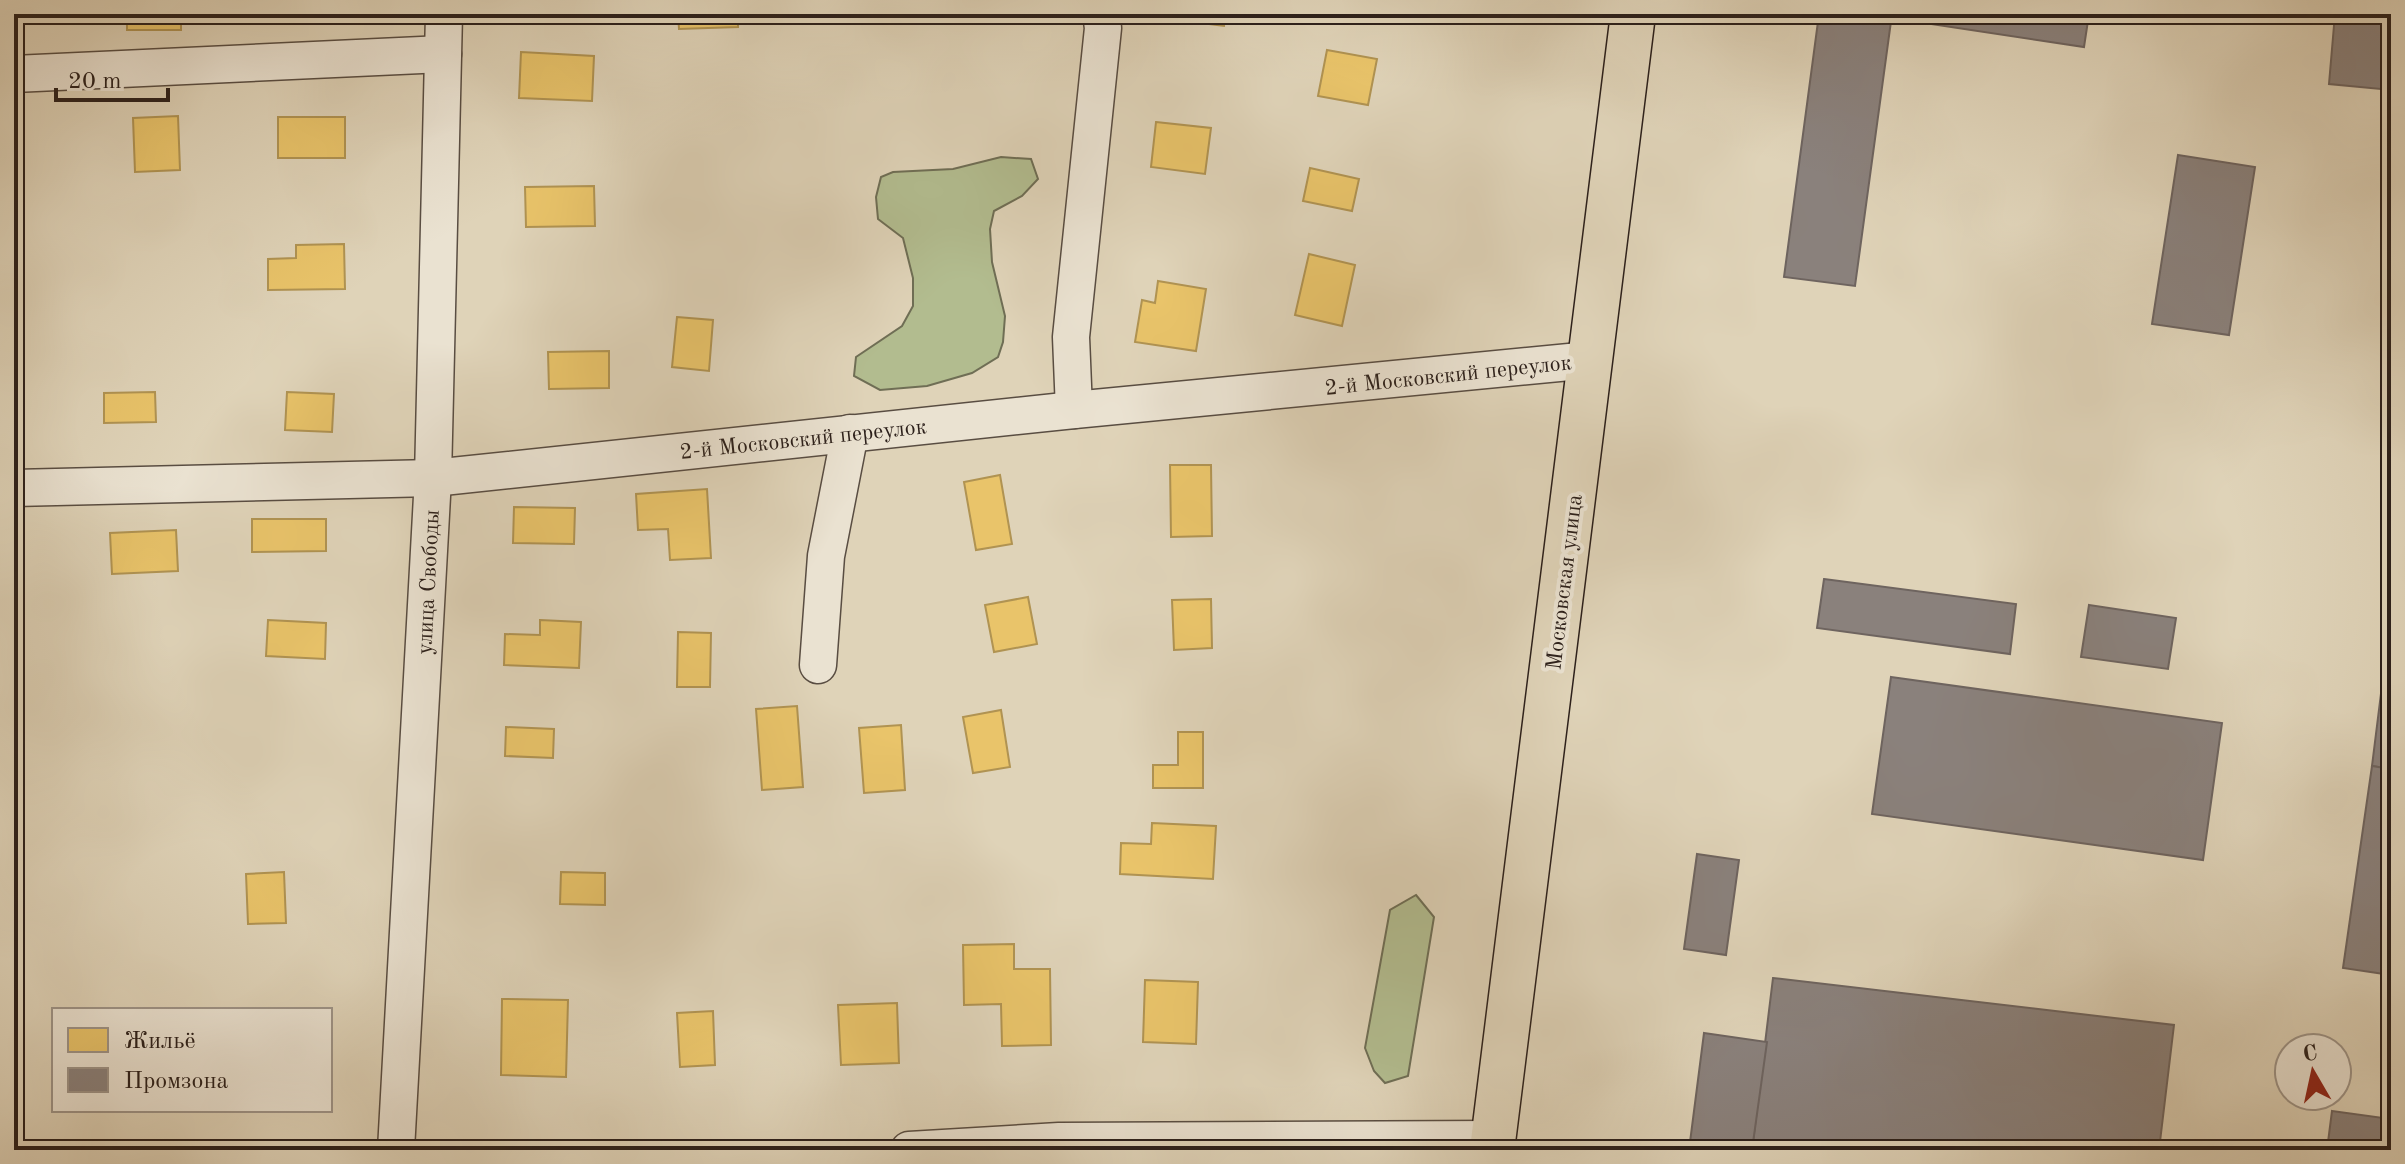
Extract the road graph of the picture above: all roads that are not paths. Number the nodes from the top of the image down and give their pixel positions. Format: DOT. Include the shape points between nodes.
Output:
graph roads {
  1 [pos="444,14"];
  2 [pos="1101,14"];
  3 [pos="1633,14"];
  4 [pos="443,54"];
  5 [pos="14,74"];
  6 [pos="1590,360"];
  7 [pos="1074,410"];
  8 [pos="850,433"];
  9 [pos="433,478"];
  10 [pos="14,488"];
  11 [pos="818,665"];
  12 [pos="1493,1145"];
  13 [pos="396,1150"];
  14 [pos="909,1150"];
  1 -- 4 [label="street, улица Свободы"];
  2 -- 7 [label="street" via="1071,337"];
  3 -- 6 [label="main road, Московская улица"];
  4 -- 5 [label="street"];
  4 -- 9 [label="street, улица Свободы"];
  6 -- 7 [label="street, 2-й Московский переулок"];
  6 -- 12 [label="main road, Московская улица"];
  7 -- 8 [label="street, 2-й Московский переулок"];
  8 -- 9 [label="street, 2-й Московский переулок"];
  8 -- 11 [label="street" via="826,556"];
  9 -- 10 [label="street, 2-й Московский переулок"];
  9 -- 13 [label="street, улица Свободы"];
  12 -- 14 [label="street" via="1059,1141"];
}
